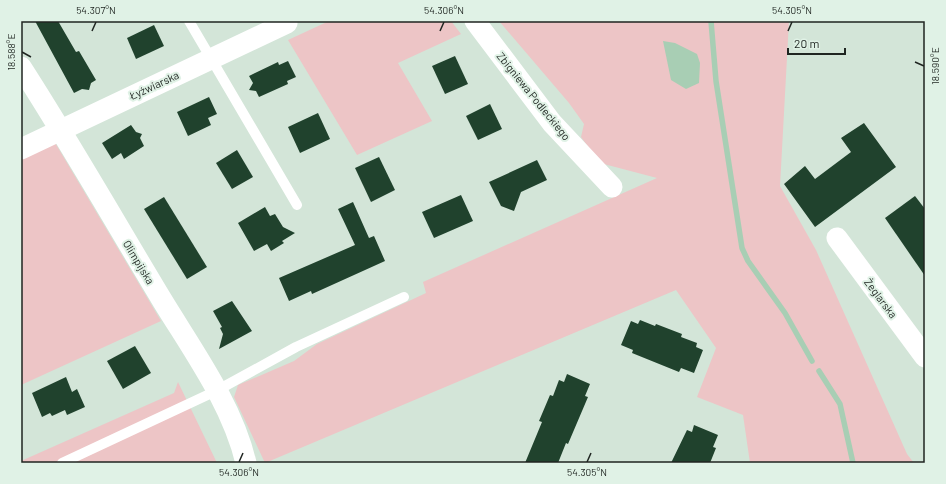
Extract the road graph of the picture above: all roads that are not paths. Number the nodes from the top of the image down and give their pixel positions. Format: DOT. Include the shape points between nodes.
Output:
graph roads {
  1 [pos="189,21"];
  2 [pos="474,21"];
  3 [pos="287,23"];
  4 [pos="211,59"];
  5 [pos="21,67"];
  6 [pos="61,129"];
  7 [pos="21,149"];
  8 [pos="612,187"];
  9 [pos="297,205"];
  10 [pos="837,238"];
  11 [pos="404,297"];
  12 [pos="925,357"];
  13 [pos="216,391"];
  14 [pos="62,463"];
  15 [pos="246,463"];
  1 -- 4 [label="lane"];
  2 -- 8 [label="street, Zbigniewa Podleckiego" via="552,123"];
  3 -- 4 [label="street, Łyżwiarska"];
  4 -- 6 [label="street, Łyżwiarska"];
  4 -- 9 [label="lane"];
  5 -- 6 [label="street, Olimpijska"];
  6 -- 7 [label="street, Łyżwiarska"];
  6 -- 13 [label="street, Olimpijska"];
  10 -- 12 [label="street, Żeglarska"];
  11 -- 13 [label="lane" via="296,347"];
  13 -- 14 [label="lane"];
  13 -- 15 [label="street, Olimpijska" via="241,442"];
}
